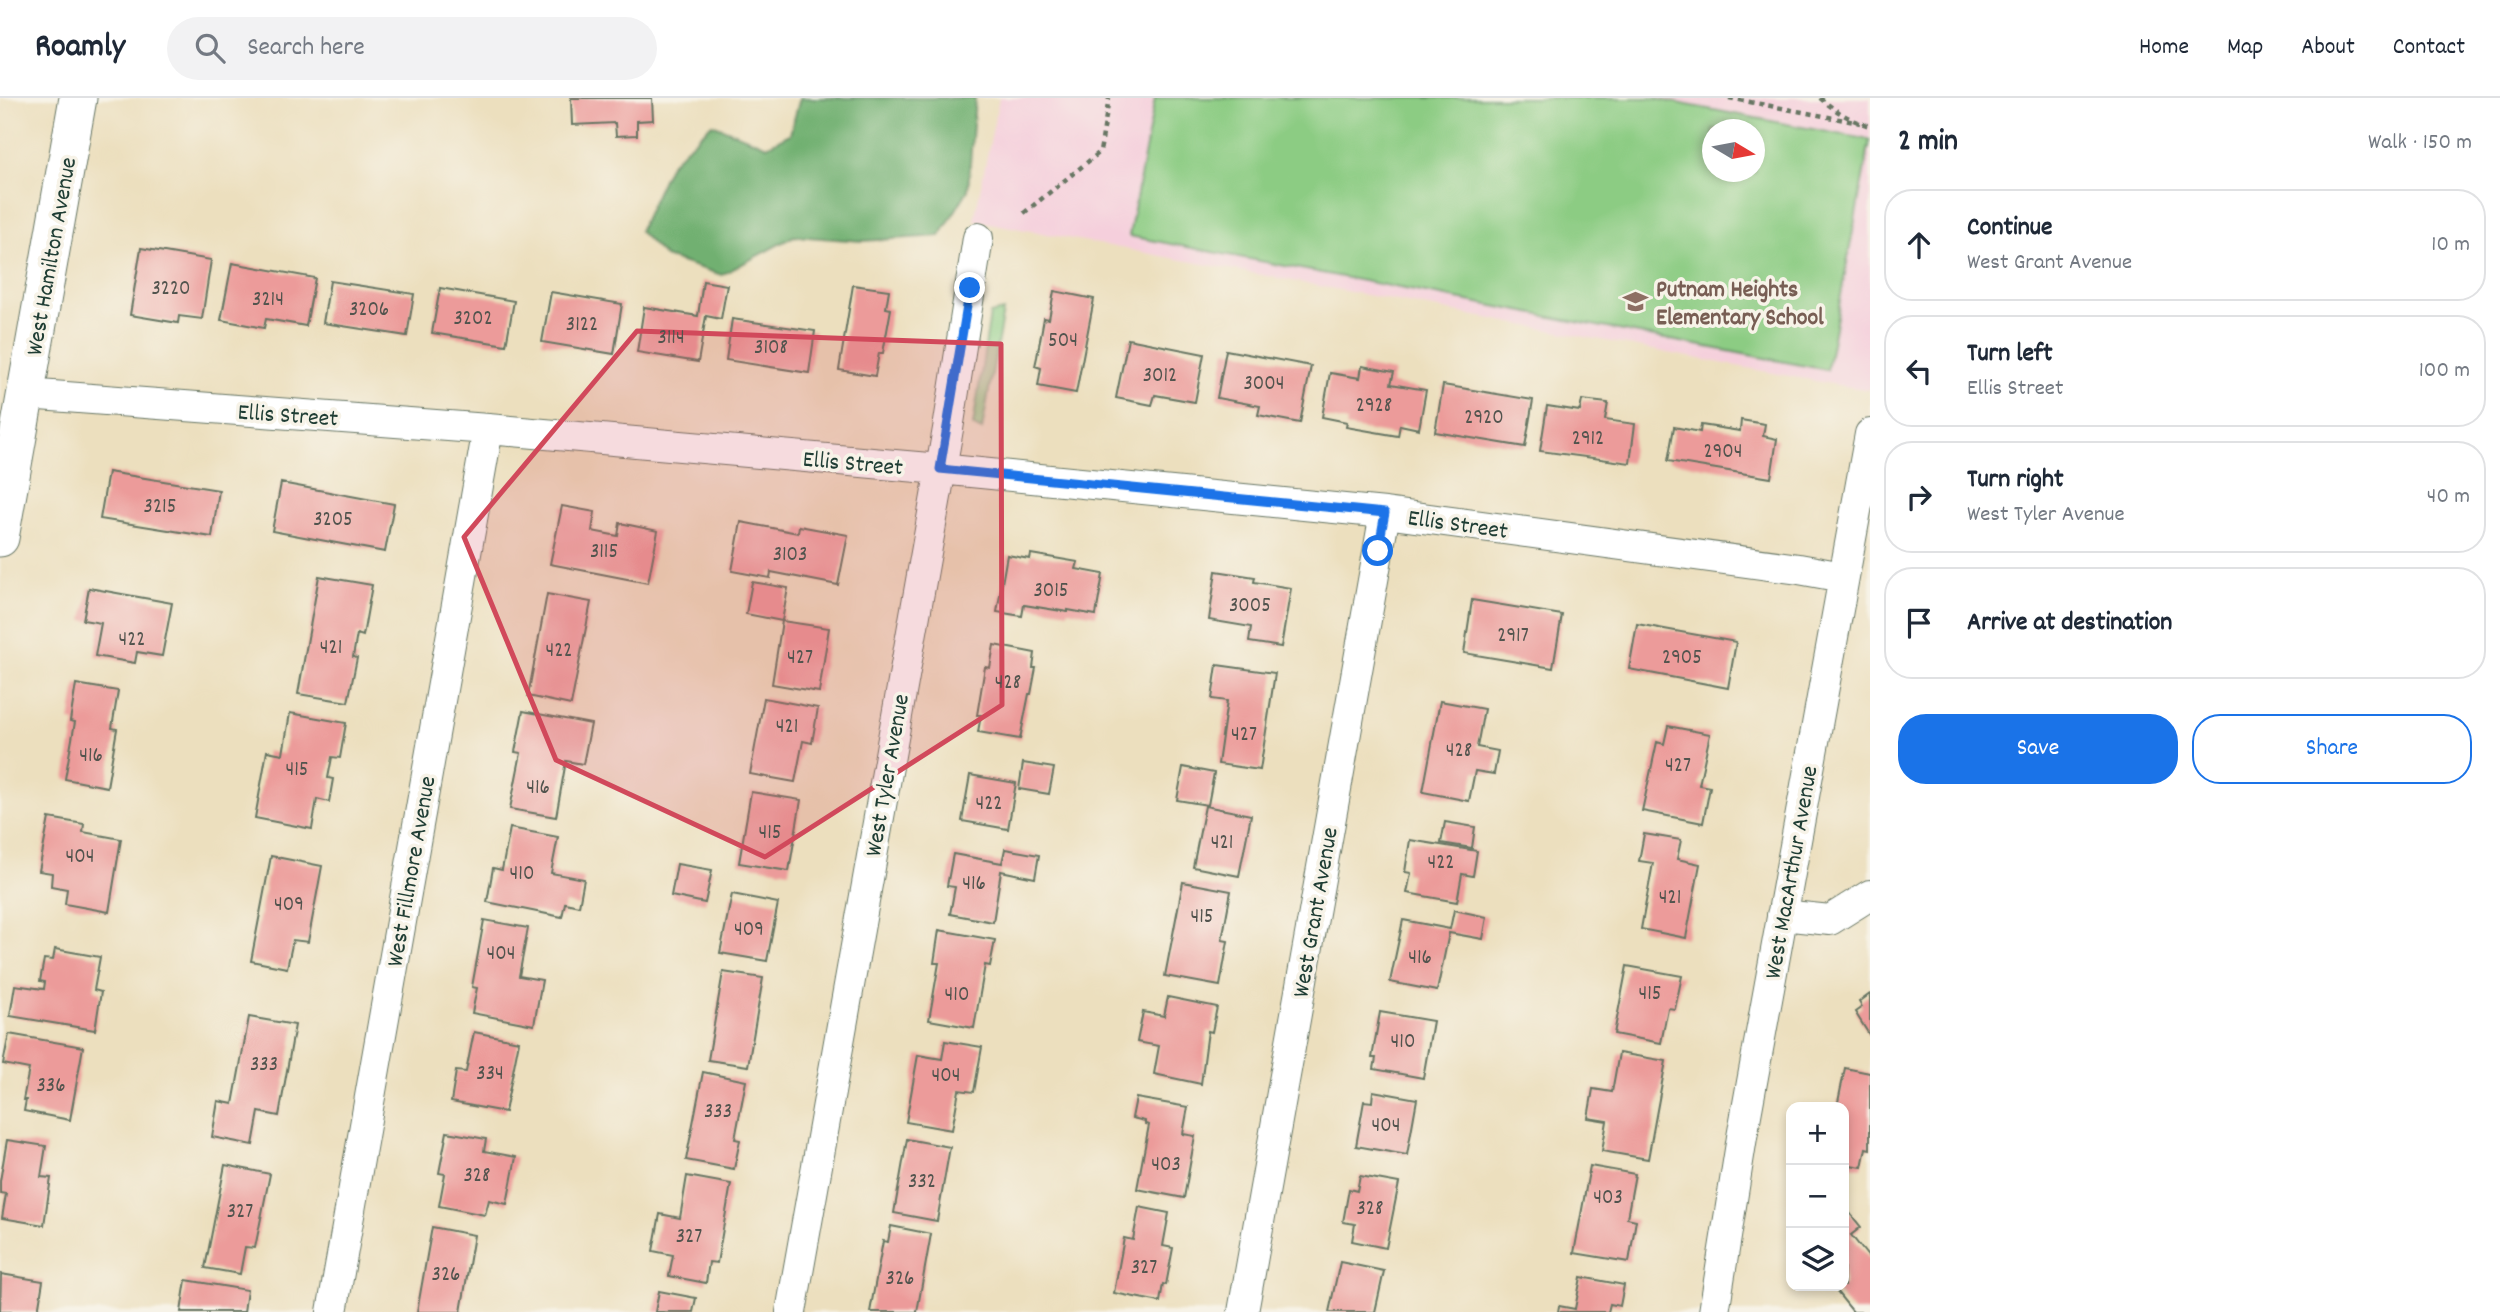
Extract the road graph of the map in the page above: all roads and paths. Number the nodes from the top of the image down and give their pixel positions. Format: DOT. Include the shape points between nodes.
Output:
graph roads {
  1 [pos="78,98"];
  2 [pos="1109,98"];
  3 [pos="1729,98"];
  4 [pos="1820,98"];
  5 [pos="1860,123"];
  6 [pos="1870,126"];
  7 [pos="1024,214"];
  8 [pos="978,238"];
  9 [pos="26,394"];
  10 [pos="488,429"];
  11 [pos="1870,433"];
  12 [pos="940,469"];
  13 [pos="1385,513"];
  14 [pos="0,538"];
  15 [pos="1843,577"];
  16 [pos="1870,895"];
  17 [pos="1782,915"];
  18 [pos="1718,1310"];
  19 [pos="332,1312"];
  20 [pos="790,1312"];
  21 [pos="1243,1312"];
  1 -- 9 [label="street, West Hamilton Avenue"];
  2 -- 7 [label="path" via="1100,152"];
  3 -- 5 [label="path"];
  4 -- 5 [label="path"];
  5 -- 6 [label="path"];
  8 -- 12 [label="street, West Tyler Avenue"];
  9 -- 10 [label="street, Ellis Street"];
  9 -- 14 [label="street, West Hamilton Avenue"];
  10 -- 12 [label="street, Ellis Street"];
  10 -- 19 [label="street, West Fillmore Avenue"];
  11 -- 15 [label="street, West MacArthur Avenue"];
  12 -- 13 [label="street, Ellis Street"];
  12 -- 20 [label="street, West Tyler Avenue"];
  13 -- 15 [label="street, Ellis Street"];
  13 -- 21 [label="street, West Grant Avenue"];
  15 -- 17 [label="street, West MacArthur Avenue"];
  16 -- 17 [label="street" via="1830,920"];
  17 -- 18 [label="street, West MacArthur Avenue" via="1740,1150"];
}
